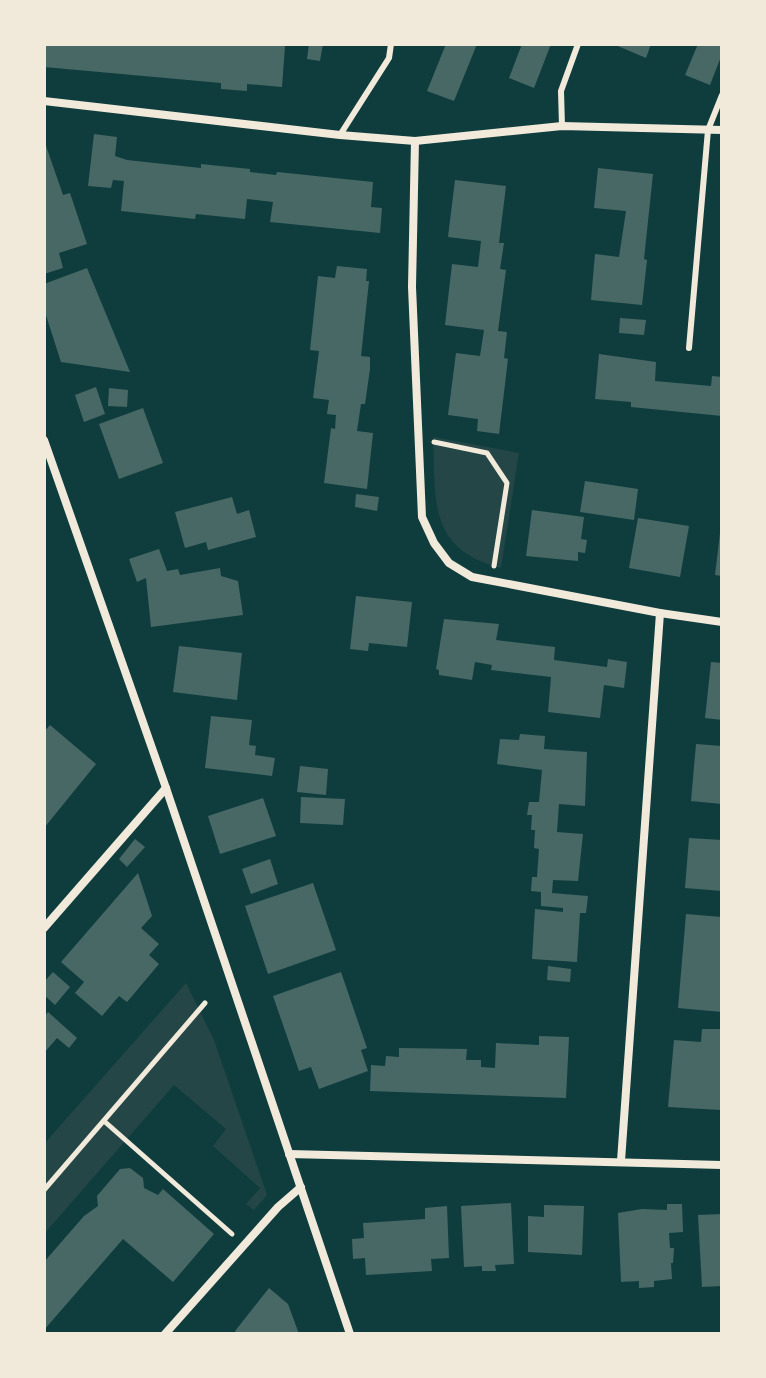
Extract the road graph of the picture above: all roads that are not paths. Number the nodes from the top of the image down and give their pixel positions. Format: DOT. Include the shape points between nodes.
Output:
graph roads {
  1 [pos="391,44"];
  2 [pos="578,44"];
  3 [pos="722,95"];
  4 [pos="44,101"];
  5 [pos="562,126"];
  6 [pos="708,130"];
  7 [pos="722,130"];
  8 [pos="340,135"];
  9 [pos="415,141"];
  10 [pos="689,348"];
  11 [pos="44,440"];
  12 [pos="46,454"];
  13 [pos="660,613"];
  14 [pos="722,622"];
  15 [pos="166,788"];
  16 [pos="44,928"];
  17 [pos="289,1154"];
  18 [pos="621,1161"];
  19 [pos="722,1165"];
  20 [pos="301,1187"];
  21 [pos="165,1334"];
  22 [pos="350,1334"];
  1 -- 8 [label="lane" via="389,58"];
  2 -- 5 [label="lane" via="561,91"];
  3 -- 6 [label="lane"];
  4 -- 8 [label="street"];
  5 -- 6 [label="street"];
  5 -- 9 [label="street"];
  6 -- 7 [label="street"];
  6 -- 10 [label="lane"];
  8 -- 9 [label="street"];
  9 -- 13 [label="street" via="417,439 422,517 434,543 449,563 472,577"];
  11 -- 12 [label="street"];
  12 -- 15 [label="street"];
  13 -- 14 [label="street"];
  13 -- 18 [label="street"];
  15 -- 16 [label="street"];
  15 -- 17 [label="street"];
  17 -- 18 [label="street"];
  17 -- 20 [label="street"];
  18 -- 19 [label="street"];
  20 -- 21 [label="street"];
  20 -- 22 [label="street"];
}
